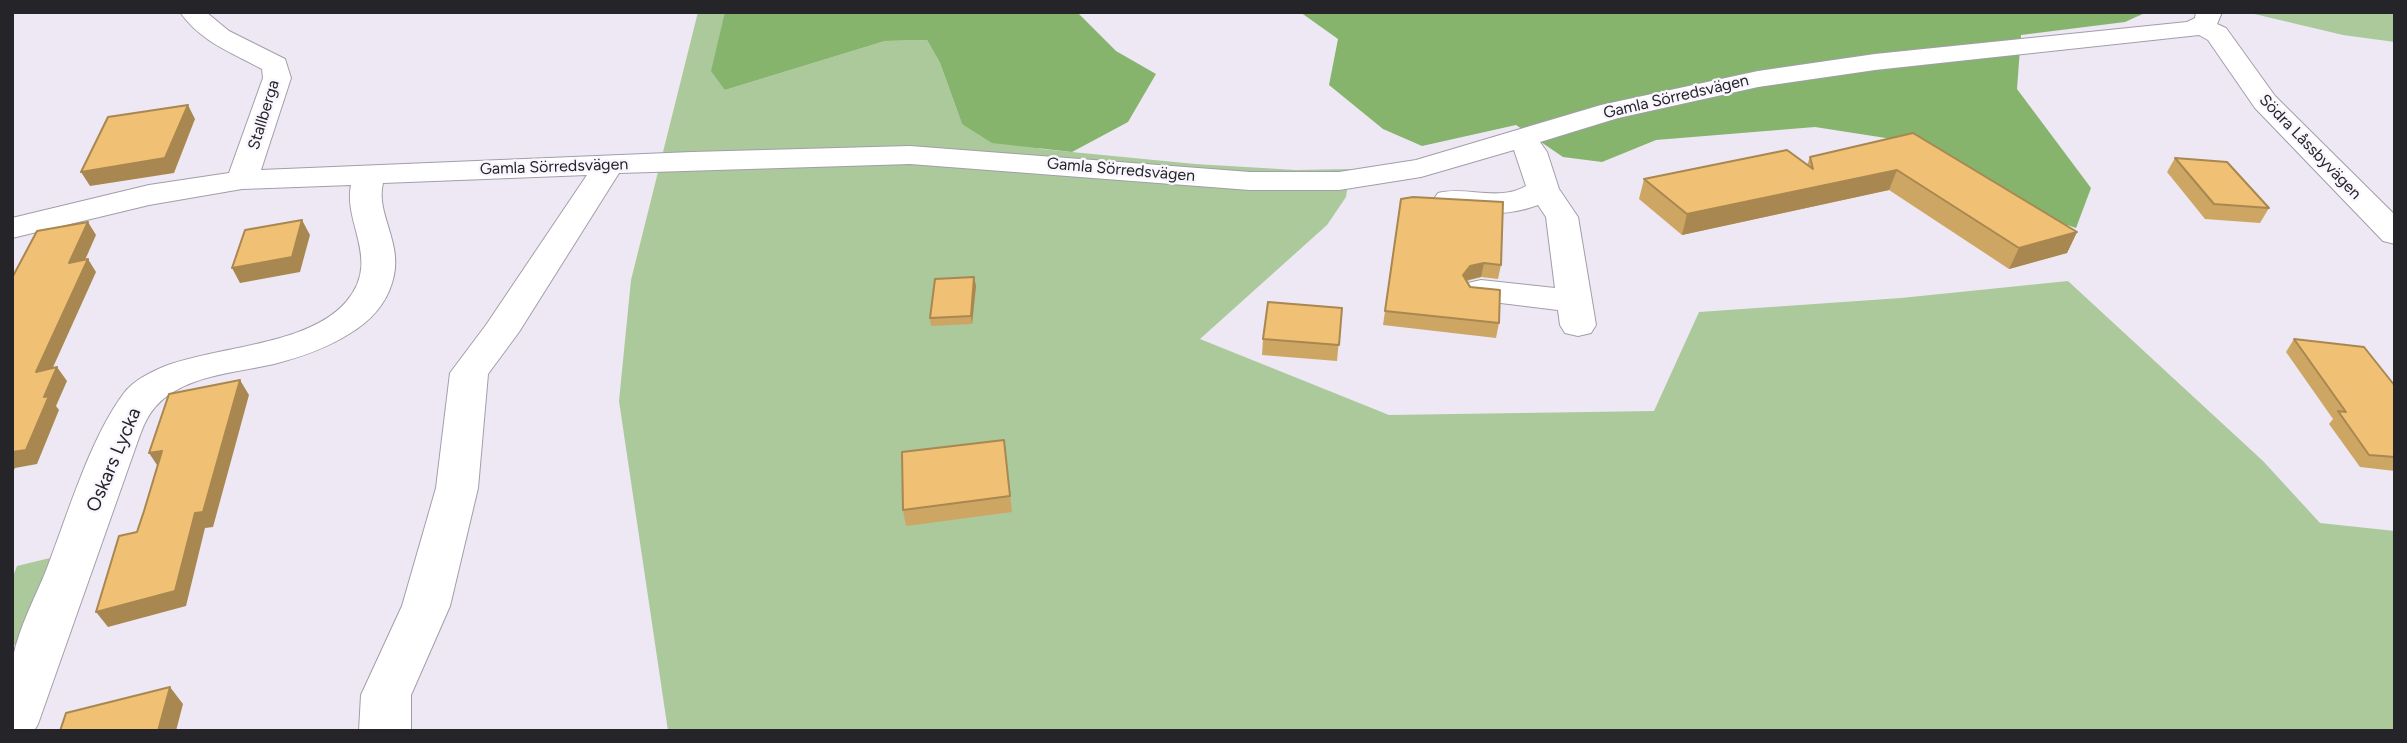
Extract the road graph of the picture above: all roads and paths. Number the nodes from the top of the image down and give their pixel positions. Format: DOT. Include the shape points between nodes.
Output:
graph roads {
  1 [pos="193,12"];
  2 [pos="2206,19"];
  3 [pos="1521,139"];
  4 [pos="610,165"];
  5 [pos="370,174"];
  6 [pos="242,180"];
  7 [pos="1543,189"];
  8 [pos="1403,201"];
  9 [pos="12,228"];
  10 [pos="2395,234"];
  11 [pos="1481,291"];
  12 [pos="12,724"];
  13 [pos="385,731"];
  1 -- 6 [label="street, Stallberga" via="202,27 215,36 275,65 277,78"];
  2 -- 3 [label="street, Gamla Sörredsvägen" via="2176,31 1875,62 1758,79 1611,111"];
  2 -- 10 [label="street, Södra Låssbyvägen" via="2265,102"];
  3 -- 4 [label="street, Gamla Sörredsvägen" via="1421,168 1339,181 1250,181 910,155"];
  3 -- 7 [label="street" via="1532,152"];
  4 -- 5 [label="street, Gamla Sörredsvägen"];
  4 -- 13 [label="street" via="468,373 457,488 426,606 387,695"];
  5 -- 6 [label="street, Gamla Sörredsvägen"];
  5 -- 12 [label="street, Oskars Lycka" via="364,186 380,247 380,267 360,309 303,345 197,370 155,387 137,403"];
  6 -- 9 [label="street, Gamla Sörredsvägen" via="149,195"];
  7 -- 8 [label="street" via="1526,201 1508,204 1411,197"];
  7 -- 11 [label="street" via="1562,218 1576,313"];
}
